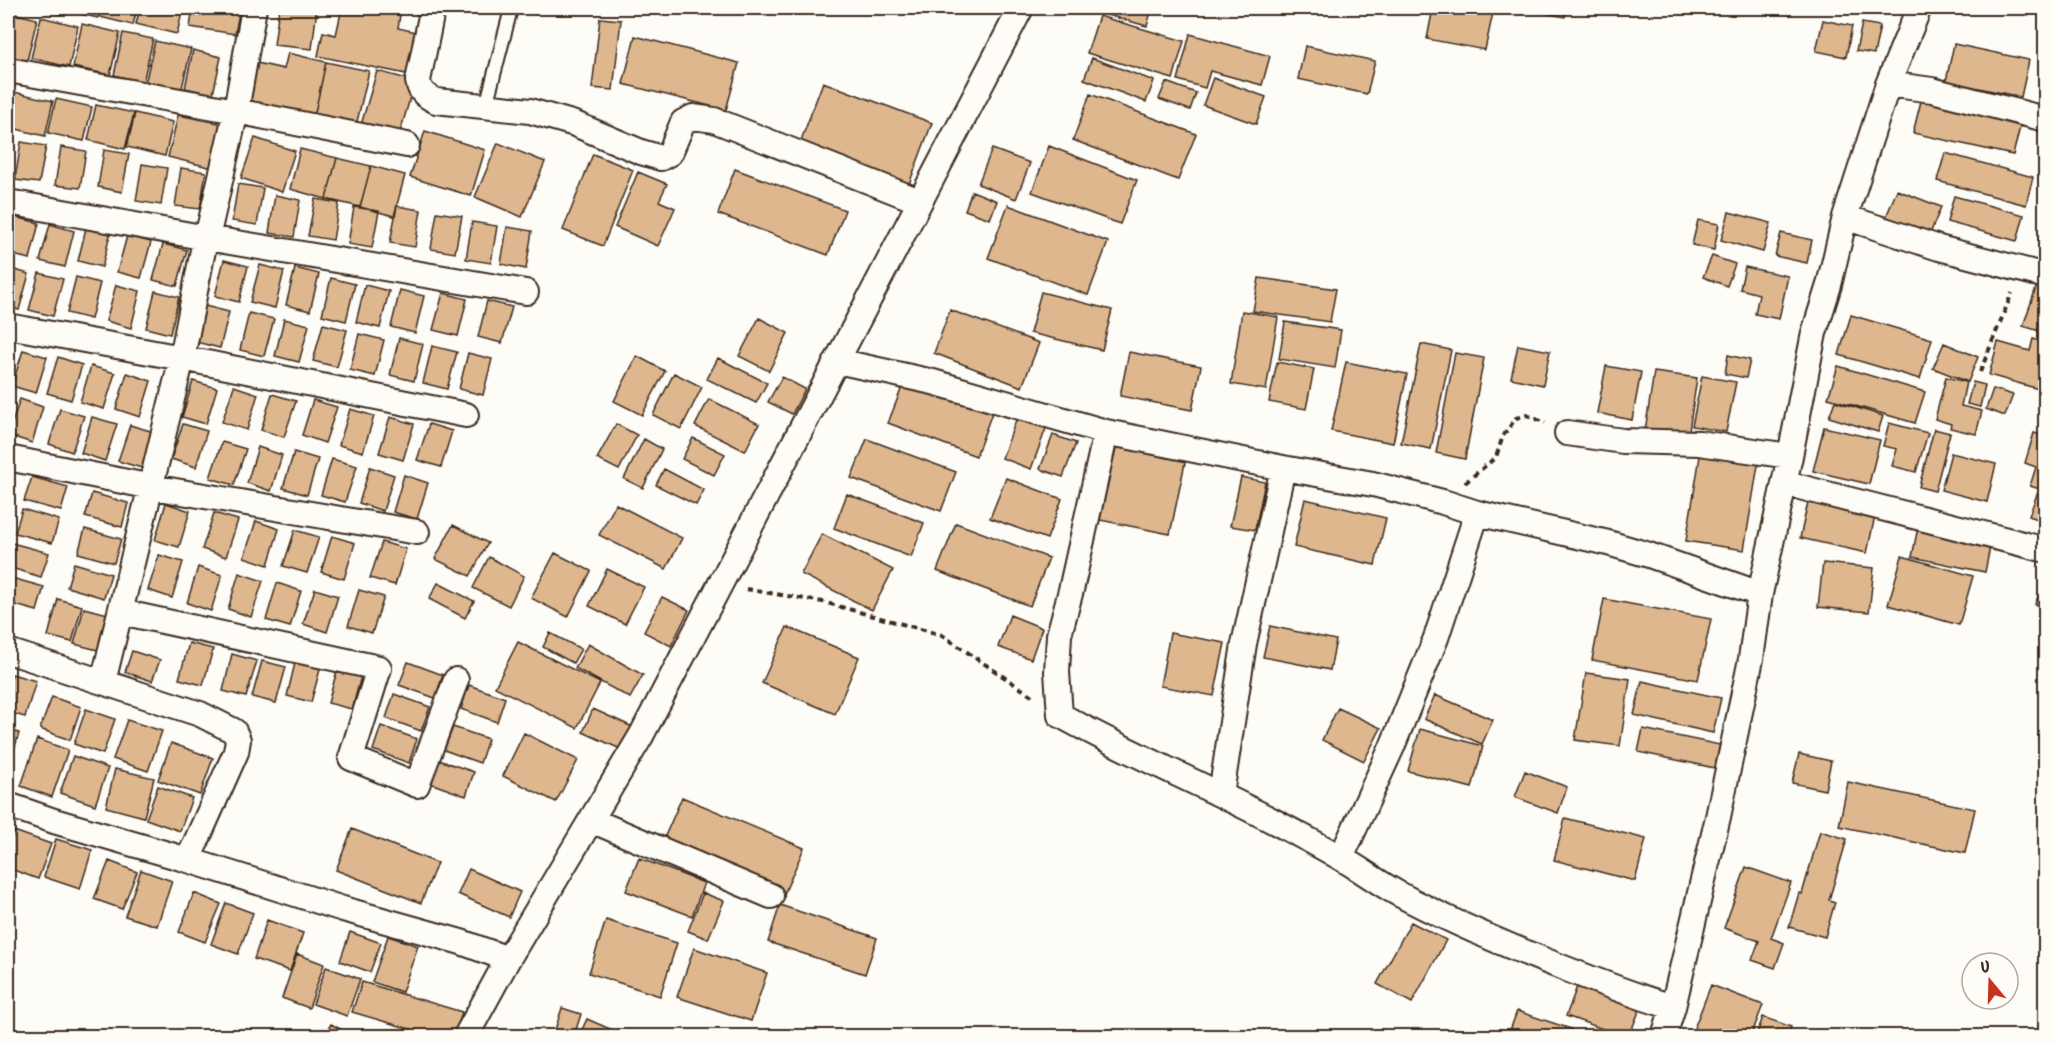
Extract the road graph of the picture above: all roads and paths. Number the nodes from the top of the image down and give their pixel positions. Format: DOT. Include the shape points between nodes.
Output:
graph roads {
  1 [pos="254,8"];
  2 [pos="428,8"];
  3 [pos="1021,8"];
  4 [pos="1919,8"];
  5 [pos="510,13"];
  6 [pos="8,70"];
  7 [pos="1888,84"];
  8 [pos="486,106"];
  9 [pos="236,111"];
  10 [pos="2041,118"];
  11 [pos="407,145"];
  12 [pos="919,201"];
  13 [pos="8,202"];
  14 [pos="1845,217"];
  15 [pos="207,238"];
  16 [pos="2022,270"];
  17 [pos="2046,276"];
  18 [pos="526,292"];
  19 [pos="8,326"];
  20 [pos="182,358"];
  21 [pos="837,361"];
  22 [pos="1980,372"];
  23 [pos="466,415"];
  24 [pos="1106,432"];
  25 [pos="1567,433"];
  26 [pos="1790,456"];
  27 [pos="8,459"];
  28 [pos="1283,468"];
  29 [pos="1784,483"];
  30 [pos="152,487"];
  31 [pos="1443,501"];
  32 [pos="1477,513"];
  33 [pos="417,532"];
  34 [pos="2046,550"];
  35 [pos="722,585"];
  36 [pos="1761,594"];
  37 [pos="121,612"];
  38 [pos="8,651"];
  39 [pos="456,680"];
  40 [pos="103,682"];
  41 [pos="1060,715"];
  42 [pos="1221,794"];
  43 [pos="8,805"];
  44 [pos="591,820"];
  45 [pos="1341,858"];
  46 [pos="188,860"];
  47 [pos="771,896"];
  48 [pos="508,959"];
  49 [pos="1673,1007"];
  50 [pos="466,1036"];
  51 [pos="1664,1036"];
  1 -- 9 [label="street"];
  2 -- 8 [label="street" via="432,11 419,89 436,100"];
  3 -- 12 [label="street"];
  4 -- 7 [label="street"];
  5 -- 8 [label="lane"];
  6 -- 9 [label="street"];
  7 -- 10 [label="street" via="1932,90"];
  7 -- 14 [label="street"];
  8 -- 12 [label="street" via="530,111 575,124 661,158 670,153 683,122 693,117 714,120"];
  9 -- 11 [label="street"];
  9 -- 15 [label="street"];
  12 -- 21 [label="street"];
  13 -- 15 [label="street"];
  14 -- 16 [label="street"];
  14 -- 26 [label="street" via="1814,333"];
  15 -- 18 [label="street"];
  15 -- 20 [label="street"];
  16 -- 17 [label="street"];
  16 -- 22 [label="path"];
  19 -- 20 [label="street"];
  20 -- 23 [label="street"];
  20 -- 30 [label="street"];
  21 -- 24 [label="street" via="933,382"];
  21 -- 35 [label="street"];
  24 -- 28 [label="street"];
  24 -- 41 [label="street" via="1059,635"];
  25 -- 26 [label="street" via="1623,441 1699,443"];
  25 -- 31 [label="path" via="1527,415 1516,418 1503,436 1496,457"];
  26 -- 29 [label="street"];
  27 -- 30 [label="street"];
  28 -- 31 [label="street"];
  28 -- 42 [label="street" via="1244,645"];
  29 -- 34 [label="street"];
  29 -- 36 [label="street"];
  30 -- 33 [label="street"];
  30 -- 37 [label="street"];
  31 -- 32 [label="street"];
  32 -- 36 [label="street" via="1608,543"];
  32 -- 45 [label="street" via="1436,638"];
  35 -- 41 [label="path" via="823,602 942,635"];
  35 -- 44 [label="street"];
  36 -- 49 [label="street" via="1718,817"];
  37 -- 39 [label="street" via="379,668 351,758 417,785"];
  37 -- 40 [label="street"];
  38 -- 40 [label="street"];
  40 -- 46 [label="street" via="200,714 234,731 238,740 236,752"];
  41 -- 42 [label="street"];
  42 -- 45 [label="street"];
  43 -- 46 [label="street"];
  44 -- 47 [label="street"];
  44 -- 48 [label="street"];
  45 -- 49 [label="street" via="1440,915 1544,961"];
  46 -- 48 [label="street"];
  48 -- 50 [label="street"];
  49 -- 51 [label="street"];
}
